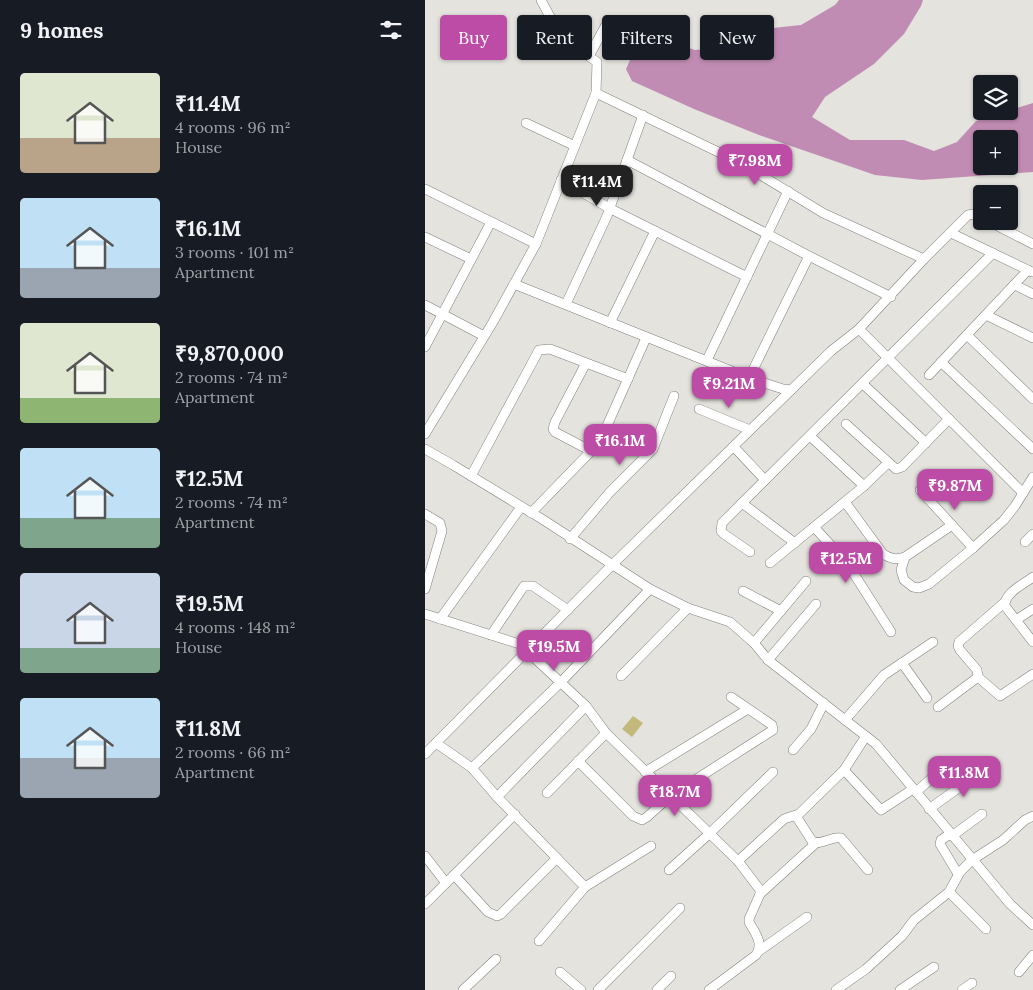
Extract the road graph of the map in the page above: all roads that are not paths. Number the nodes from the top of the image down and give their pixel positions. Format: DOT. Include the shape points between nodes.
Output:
graph roads {
  1 [pos="541,0"];
  2 [pos="549,15"];
  3 [pos="602,32"];
  4 [pos="592,51"];
  5 [pos="592,58"];
  6 [pos="596,92"];
  7 [pos="643,115"];
  8 [pos="527,123"];
  9 [pos="575,146"];
  10 [pos="627,160"];
  11 [pos="561,180"];
  12 [pos="425,189"];
  13 [pos="788,191"];
  14 [pos="609,208"];
  15 [pos="973,214"];
  16 [pos="491,222"];
  17 [pos="655,230"];
  18 [pos="1006,230"];
  19 [pos="768,233"];
  20 [pos="951,233"];
  21 [pos="425,237"];
  22 [pos="536,244"];
  23 [pos="1033,244"];
  24 [pos="993,253"];
  25 [pos="809,256"];
  26 [pos="471,259"];
  27 [pos="924,259"];
  28 [pos="1031,271"];
  29 [pos="747,277"];
  30 [pos="514,284"];
  31 [pos="1015,285"];
  32 [pos="1033,294"];
  33 [pos="891,296"];
  34 [pos="566,304"];
  35 [pos="425,305"];
  36 [pos="442,315"];
  37 [pos="986,315"];
  38 [pos="610,323"];
  39 [pos="859,329"];
  40 [pos="967,335"];
  41 [pos="484,336"];
  42 [pos="646,338"];
  43 [pos="1033,338"];
  44 [pos="425,347"];
  45 [pos="889,358"];
  46 [pos="707,360"];
  47 [pos="941,362"];
  48 [pos="586,363"];
  49 [pos="929,375"];
  50 [pos="749,378"];
  51 [pos="628,379"];
  52 [pos="863,384"];
  53 [pos="785,389"];
  54 [pos="1032,395"];
  55 [pos="674,396"];
  56 [pos="699,409"];
  57 [pos="949,419"];
  58 [pos="846,424"];
  59 [pos="750,430"];
  60 [pos="425,434"];
  61 [pos="810,436"];
  62 [pos="926,443"];
  63 [pos="734,447"];
  64 [pos="425,449"];
  65 [pos="1033,450"];
  66 [pos="591,451"];
  67 [pos="888,463"];
  68 [pos="471,476"];
  69 [pos="1033,477"];
  70 [pos="765,480"];
  71 [pos="864,486"];
  72 [pos="920,490"];
  73 [pos="1023,493"];
  74 [pos="845,502"];
  75 [pos="742,504"];
  76 [pos="521,507"];
  77 [pos="531,512"];
  78 [pos="425,514"];
  79 [pos="952,525"];
  80 [pos="815,527"];
  81 [pos="1033,534"];
  82 [pos="570,539"];
  83 [pos="1025,542"];
  84 [pos="795,543"];
  85 [pos="973,548"];
  86 [pos="750,552"];
  87 [pos="905,556"];
  88 [pos="770,564"];
  89 [pos="612,565"];
  90 [pos="1033,577"];
  91 [pos="806,581"];
  92 [pos="425,589"];
  93 [pos="650,589"];
  94 [pos="743,591"];
  95 [pos="1005,602"];
  96 [pos="816,604"];
  97 [pos="688,608"];
  98 [pos="1033,609"];
  99 [pos="568,610"];
  100 [pos="781,611"];
  101 [pos="425,614"];
  102 [pos="440,619"];
  103 [pos="1016,620"];
  104 [pos="891,632"];
  105 [pos="491,635"];
  106 [pos="933,642"];
  107 [pos="1033,642"];
  108 [pos="754,643"];
  109 [pos="530,650"];
  110 [pos="768,660"];
  111 [pos="902,663"];
  112 [pos="1033,674"];
  113 [pos="621,676"];
  114 [pos="978,677"];
  115 [pos="561,682"];
  116 [pos="731,698"];
  117 [pos="927,698"];
  118 [pos="824,703"];
  119 [pos="586,706"];
  120 [pos="938,707"];
  121 [pos="748,709"];
  122 [pos="845,720"];
  123 [pos="606,733"];
  124 [pos="866,736"];
  125 [pos="436,743"];
  126 [pos="793,750"];
  127 [pos="425,754"];
  128 [pos="578,761"];
  129 [pos="472,768"];
  130 [pos="985,769"];
  131 [pos="844,770"];
  132 [pos="941,770"];
  133 [pos="645,772"];
  134 [pos="773,772"];
  135 [pos="915,791"];
  136 [pos="547,793"];
  137 [pos="670,796"];
  138 [pos="497,797"];
  139 [pos="929,809"];
  140 [pos="515,814"];
  141 [pos="982,814"];
  142 [pos="796,816"];
  143 [pos="1033,816"];
  144 [pos="709,834"];
  145 [pos="951,835"];
  146 [pos="816,843"];
  147 [pos="651,846"];
  148 [pos="425,856"];
  149 [pos="557,858"];
  150 [pos="972,860"];
  151 [pos="739,861"];
  152 [pos="669,870"];
  153 [pos="868,870"];
  154 [pos="959,874"];
  155 [pos="454,875"];
  156 [pos="446,882"];
  157 [pos="585,887"];
  158 [pos="949,892"];
  159 [pos="761,894"];
  160 [pos="425,904"];
  161 [pos="680,908"];
  162 [pos="807,916"];
  163 [pos="1033,925"];
  164 [pos="986,929"];
  165 [pos="539,941"];
  166 [pos="759,950"];
  167 [pos="1033,955"];
  168 [pos="496,959"];
  169 [pos="934,967"];
  170 [pos="560,972"];
  171 [pos="1019,972"];
  172 [pos="671,976"];
  173 [pos="972,983"];
  174 [pos="463,990"];
  175 [pos="581,990"];
  176 [pos="598,990"];
  177 [pos="657,990"];
  178 [pos="709,990"];
  179 [pos="836,990"];
  180 [pos="900,990"];
  181 [pos="962,990"];
  1 -- 2 [label="street"];
  3 -- 4 [label="street"];
  5 -- 6 [label="street" via="598,66"];
  6 -- 7 [label="street"];
  6 -- 9 [label="street"];
  7 -- 10 [label="street"];
  7 -- 13 [label="street" via="741,163"];
  8 -- 9 [label="street"];
  9 -- 11 [label="street"];
  10 -- 14 [label="street"];
  10 -- 19 [label="street"];
  11 -- 14 [label="street"];
  11 -- 22 [label="street"];
  12 -- 16 [label="street"];
  13 -- 19 [label="street"];
  13 -- 27 [label="street" via="823,213"];
  14 -- 17 [label="street"];
  14 -- 34 [label="street"];
  15 -- 20 [label="street" via="968,215"];
  16 -- 22 [label="street"];
  16 -- 26 [label="street"];
  17 -- 29 [label="street"];
  17 -- 38 [label="street"];
  18 -- 23 [label="street"];
  19 -- 25 [label="street"];
  19 -- 29 [label="street"];
  20 -- 24 [label="street"];
  20 -- 27 [label="street"];
  21 -- 26 [label="street"];
  22 -- 30 [label="street"];
  24 -- 28 [label="street"];
  24 -- 45 [label="street"];
  25 -- 33 [label="street"];
  25 -- 50 [label="street"];
  26 -- 36 [label="street"];
  27 -- 33 [label="street"];
  28 -- 31 [label="street"];
  29 -- 46 [label="street"];
  30 -- 34 [label="street"];
  30 -- 41 [label="street"];
  31 -- 32 [label="street"];
  31 -- 37 [label="street"];
  33 -- 39 [label="street"];
  34 -- 38 [label="street"];
  35 -- 36 [label="street"];
  36 -- 41 [label="street"];
  36 -- 44 [label="street"];
  37 -- 40 [label="street"];
  37 -- 43 [label="street"];
  38 -- 42 [label="street"];
  39 -- 45 [label="street"];
  39 -- 53 [label="street"];
  40 -- 47 [label="street"];
  40 -- 54 [label="street"];
  41 -- 60 [label="street"];
  42 -- 46 [label="street"];
  42 -- 51 [label="street"];
  45 -- 52 [label="street"];
  45 -- 57 [label="street"];
  46 -- 50 [label="street"];
  47 -- 49 [label="street"];
  47 -- 65 [label="street"];
  48 -- 51 [label="street"];
  48 -- 66 [label="street" via="553,429"];
  48 -- 68 [label="street" via="550,349 539,350"];
  50 -- 53 [label="street"];
  51 -- 66 [label="street" via="606,432"];
  52 -- 61 [label="street"];
  52 -- 62 [label="street"];
  53 -- 59 [label="street"];
  55 -- 82 [label="street" via="653,449"];
  56 -- 59 [label="street"];
  57 -- 62 [label="street"];
  57 -- 73 [label="street"];
  58 -- 67 [label="street"];
  59 -- 63 [label="street"];
  61 -- 70 [label="street"];
  61 -- 71 [label="street"];
  62 -- 67 [label="street" via="899,469"];
  63 -- 70 [label="street"];
  63 -- 89 [label="street"];
  64 -- 68 [label="street"];
  66 -- 77 [label="street"];
  67 -- 71 [label="street"];
  68 -- 76 [label="street"];
  69 -- 73 [label="street"];
  70 -- 75 [label="street"];
  71 -- 74 [label="street"];
  72 -- 79 [label="street"];
  73 -- 85 [label="street" via="1004,520"];
  74 -- 80 [label="street"];
  74 -- 87 [label="street" via="883,554 895,560"];
  75 -- 84 [label="street"];
  75 -- 86 [label="street" via="722,523 721,531"];
  76 -- 77 [label="street"];
  76 -- 102 [label="street"];
  77 -- 82 [label="street"];
  78 -- 92 [label="street" via="440,523 443,531"];
  79 -- 85 [label="street"];
  79 -- 87 [label="street"];
  80 -- 84 [label="street"];
  80 -- 104 [label="street" via="847,562"];
  81 -- 83 [label="street"];
  82 -- 89 [label="street"];
  84 -- 88 [label="street"];
  85 -- 87 [label="street" via="929,584 919,588 908,584 902,576"];
  89 -- 93 [label="street"];
  89 -- 99 [label="street"];
  90 -- 95 [label="street"];
  91 -- 100 [label="street"];
  93 -- 97 [label="street"];
  93 -- 115 [label="street"];
  94 -- 100 [label="street"];
  95 -- 103 [label="street"];
  95 -- 114 [label="street" via="959,642 960,650 977,670"];
  96 -- 110 [label="street"];
  97 -- 108 [label="street" via="730,622"];
  97 -- 113 [label="street"];
  98 -- 103 [label="street"];
  99 -- 105 [label="street" via="533,586 524,586"];
  99 -- 109 [label="street"];
  100 -- 108 [label="street"];
  101 -- 102 [label="street"];
  102 -- 105 [label="street"];
  103 -- 107 [label="street"];
  105 -- 109 [label="street"];
  106 -- 111 [label="street"];
  108 -- 110 [label="street"];
  109 -- 115 [label="street"];
  109 -- 125 [label="street"];
  110 -- 118 [label="street"];
  111 -- 117 [label="street"];
  111 -- 122 [label="street" via="884,675"];
  112 -- 114 [label="street" via="1000,696"];
  114 -- 120 [label="street"];
  115 -- 119 [label="street"];
  115 -- 129 [label="street"];
  116 -- 121 [label="street"];
  118 -- 122 [label="street"];
  118 -- 126 [label="street" via="811,729"];
  119 -- 123 [label="street"];
  119 -- 138 [label="street"];
  121 -- 133 [label="street"];
  121 -- 137 [label="street" via="772,725 773,730"];
  122 -- 124 [label="street"];
  123 -- 128 [label="street"];
  123 -- 133 [label="street"];
  124 -- 131 [label="street"];
  124 -- 135 [label="street"];
  125 -- 127 [label="street"];
  125 -- 129 [label="street"];
  128 -- 136 [label="street"];
  128 -- 137 [label="street" via="638,819 647,818"];
  129 -- 138 [label="street"];
  130 -- 139 [label="street"];
  131 -- 135 [label="street" via="881,810"];
  131 -- 142 [label="street"];
  132 -- 135 [label="street"];
  133 -- 137 [label="street"];
  134 -- 144 [label="street"];
  135 -- 139 [label="street"];
  137 -- 144 [label="street"];
  138 -- 140 [label="street"];
  139 -- 145 [label="street"];
  140 -- 149 [label="street"];
  140 -- 155 [label="street"];
  141 -- 145 [label="street"];
  142 -- 146 [label="street"];
  142 -- 151 [label="street" via="784,819"];
  143 -- 150 [label="street"];
  144 -- 151 [label="street"];
  144 -- 152 [label="street"];
  145 -- 150 [label="street"];
  145 -- 154 [label="street" via="940,844"];
  146 -- 153 [label="street" via="841,838"];
  146 -- 159 [label="street"];
  147 -- 157 [label="street"];
  148 -- 156 [label="street"];
  149 -- 155 [label="street" via="497,916 488,912"];
  149 -- 157 [label="street"];
  150 -- 154 [label="street"];
  150 -- 163 [label="street"];
  151 -- 159 [label="street"];
  154 -- 158 [label="street"];
  155 -- 156 [label="street"];
  156 -- 160 [label="street"];
  157 -- 165 [label="street"];
  158 -- 164 [label="street"];
  158 -- 179 [label="street" via="914,920 902,936 866,968"];
  159 -- 166 [label="street" via="749,919 760,942"];
  161 -- 176 [label="street"];
  162 -- 166 [label="street"];
  166 -- 178 [label="street" via="757,955"];
  167 -- 171 [label="street"];
  168 -- 174 [label="street"];
  169 -- 180 [label="street"];
  170 -- 175 [label="street"];
  172 -- 177 [label="street"];
  173 -- 181 [label="street"];
}
